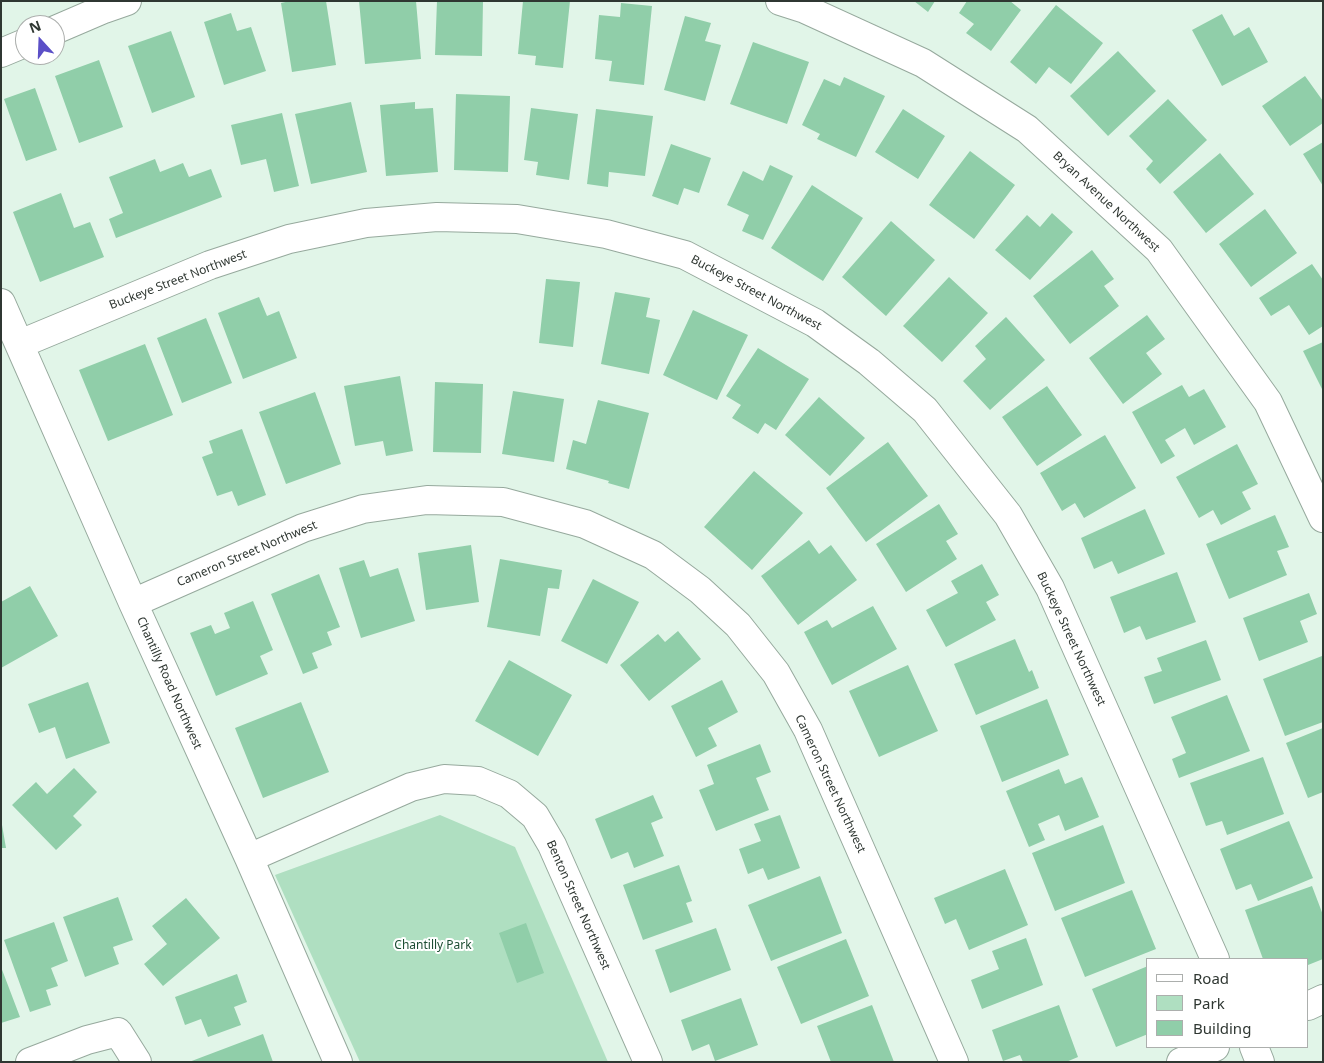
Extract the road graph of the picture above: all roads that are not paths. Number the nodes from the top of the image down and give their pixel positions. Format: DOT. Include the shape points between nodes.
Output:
graph roads {
  1 [pos="127,1"];
  2 [pos="780,1"];
  3 [pos="65,26"];
  4 [pos="15,47"];
  5 [pos="1,53"];
  6 [pos="1,303"];
  7 [pos="20,344"];
  8 [pos="1323,518"];
  9 [pos="133,603"];
  10 [pos="249,858"];
  11 [pos="1215,958"];
  12 [pos="1323,1000"];
  13 [pos="1309,1006"];
  14 [pos="1213,1048"];
  15 [pos="1254,1048"];
  16 [pos="30,1062"];
  17 [pos="136,1062"];
  18 [pos="338,1062"];
  19 [pos="648,1062"];
  20 [pos="954,1062"];
  21 [pos="1181,1062"];
  22 [pos="1260,1062"];
  1 -- 3 [label="street"];
  2 -- 8 [label="street, Bryan Avenue Northwest" via="806,9 923,63 1027,129 1159,250 1268,402"];
  4 -- 5 [label="street"];
  6 -- 7 [label="street, Chantilly Road Northwest"];
  7 -- 9 [label="street, Chantilly Road Northwest"];
  7 -- 11 [label="street, Buckeye Street Northwest" via="210,265 289,239 366,223 437,217 517,219 606,234 685,255 815,323 870,362 924,410 1008,515 1050,588"];
  9 -- 10 [label="street, Chantilly Road Northwest"];
  9 -- 20 [label="street, Cameron Street Northwest" via="303,528 363,509 427,500 504,502 585,524 654,556 700,590 738,625 776,673 808,730"];
  10 -- 18 [label="street, Chantilly Road Northwest"];
  10 -- 19 [label="street, Benton Street Northwest" via="411,787 444,779 478,781 509,794 535,816 552,845"];
  12 -- 13 [label="street"];
  14 -- 21 [label="street"];
  15 -- 22 [label="street"];
  16 -- 17 [label="street" via="118,1032"];
}
